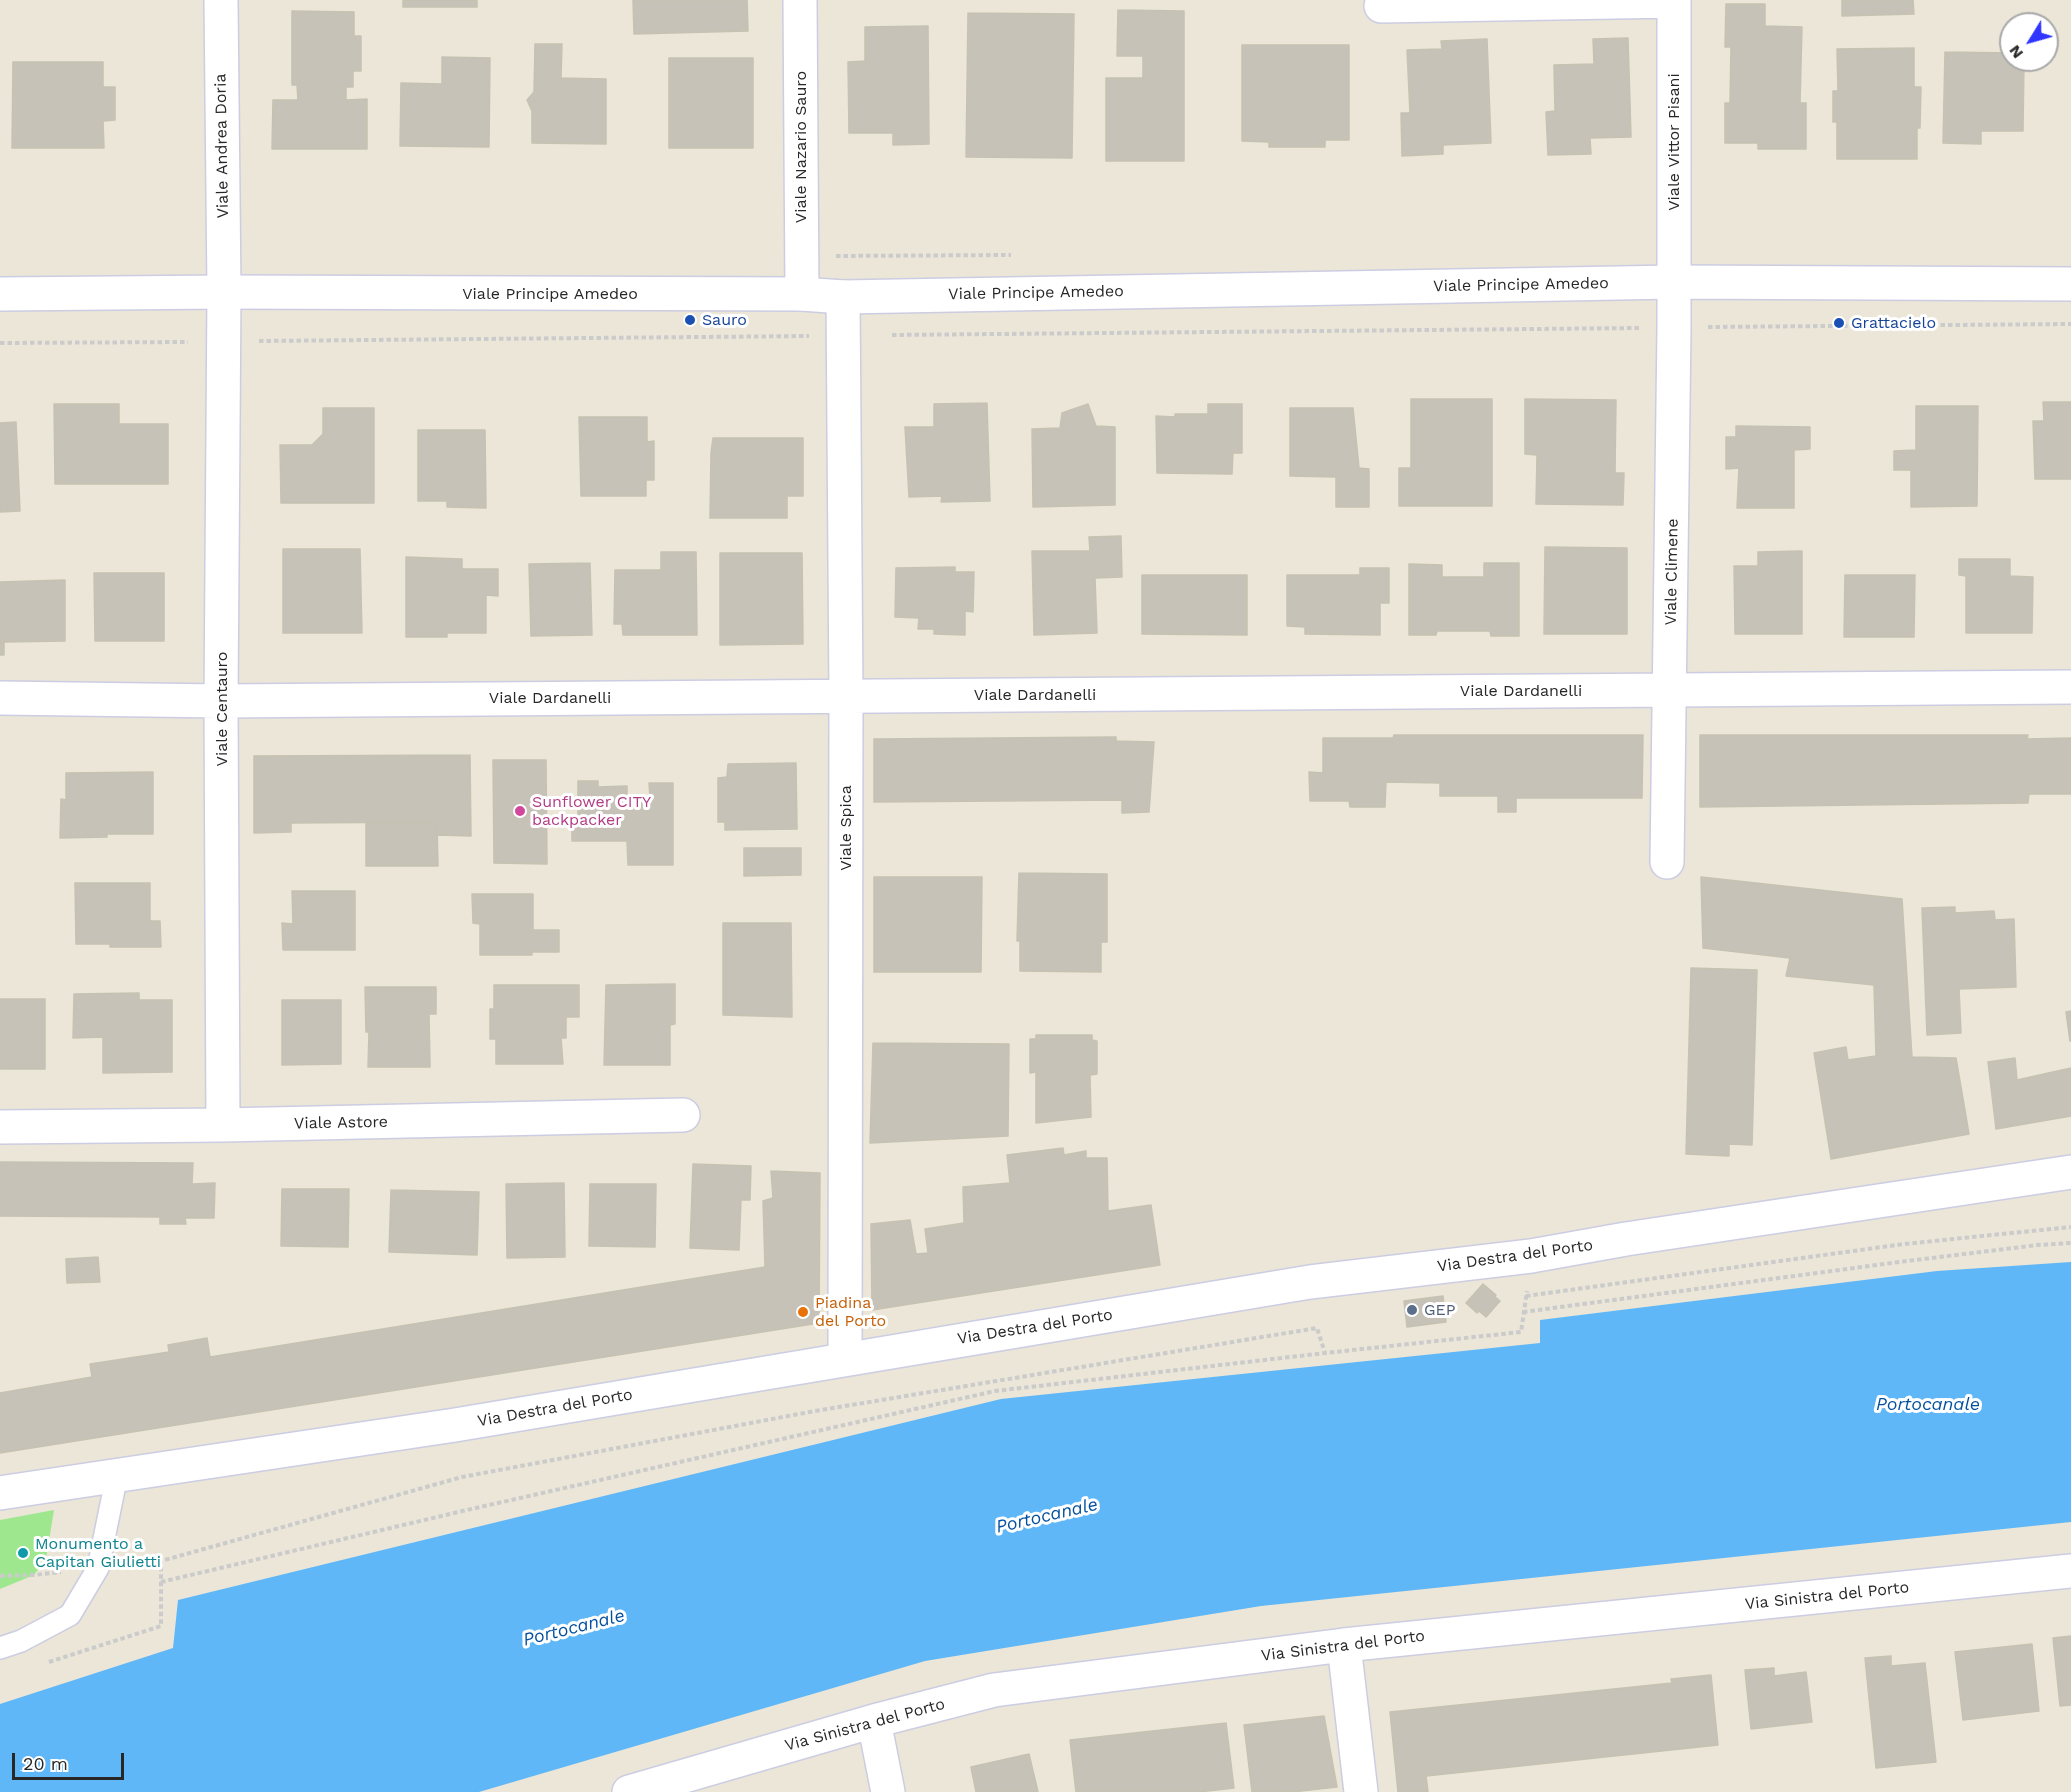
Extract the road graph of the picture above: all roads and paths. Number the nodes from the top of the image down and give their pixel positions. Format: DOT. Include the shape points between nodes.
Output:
graph roads {
  1 [pos="221,0"];
  2 [pos="800,0"];
  3 [pos="1674,0"];
  4 [pos="1381,6"];
  5 [pos="1674,282"];
  6 [pos="2071,284"];
  7 [pos="224,292"];
  8 [pos="0,294"];
  9 [pos="802,294"];
  10 [pos="843,297"];
  11 [pos="2071,324"];
  12 [pos="1674,328"];
  13 [pos="844,335"];
  14 [pos="224,342"];
  15 [pos="0,344"];
  16 [pos="2071,687"];
  17 [pos="1671,690"];
  18 [pos="846,696"];
  19 [pos="0,698"];
  20 [pos="221,700"];
  21 [pos="1667,862"];
  22 [pos="683,1116"];
  23 [pos="223,1125"];
  24 [pos="0,1126"];
  25 [pos="2071,1172"];
  26 [pos="2071,1227"];
  27 [pos="2071,1243"];
  28 [pos="1522,1312"];
  29 [pos="1325,1353"];
  30 [pos="845,1359"];
  31 [pos="117,1475"];
  32 [pos="0,1493"];
  33 [pos="2071,1571"];
  34 [pos="34,1575"];
  35 [pos="0,1576"];
  36 [pos="161,1582"];
  37 [pos="1344,1645"];
  38 [pos="0,1648"];
  39 [pos="43,1664"];
  40 [pos="874,1721"];
  41 [pos="629,1792"];
  42 [pos="888,1792"];
  43 [pos="1361,1792"];
  1 -- 7 [label="street, Viale Andrea Doria"];
  2 -- 9 [label="street, Viale Nazario Sauro"];
  3 -- 4 [label="street, Viale Vittor Pisani"];
  3 -- 5 [label="street, Viale Vittor Pisani"];
  5 -- 6 [label="street, Viale Principe Amedeo"];
  5 -- 10 [label="street, Viale Principe Amedeo"];
  5 -- 12 [label="street, Viale Climene"];
  7 -- 8 [label="street, Viale Principe Amedeo"];
  7 -- 9 [label="street, Viale Principe Amedeo"];
  7 -- 14 [label="street, Viale Centauro"];
  9 -- 10 [label="street, Viale Principe Amedeo"];
  10 -- 13 [label="street, Viale Spica"];
  11 -- 12 [label="path"];
  12 -- 13 [label="path"];
  12 -- 17 [label="street, Viale Climene"];
  13 -- 14 [label="path"];
  13 -- 18 [label="street, Viale Spica"];
  14 -- 15 [label="path"];
  14 -- 20 [label="street, Viale Centauro"];
  16 -- 17 [label="street, Viale Dardanelli"];
  17 -- 18 [label="street, Viale Dardanelli"];
  17 -- 21 [label="street, Viale Climene"];
  18 -- 20 [label="street, Viale Dardanelli"];
  18 -- 30 [label="street, Viale Spica"];
  19 -- 20 [label="street, Viale Dardanelli"];
  20 -- 23 [label="street, Viale Centauro"];
  22 -- 23 [label="street, Viale Astore"];
  23 -- 24 [label="street, Viale Astore"];
  25 -- 30 [label="street, Via Destra del Porto" via="1531,1256 1310,1282"];
  26 -- 28 [label="path" via="1929,1241 1526,1296"];
  27 -- 28 [label="path"];
  28 -- 29 [label="path" via="1521,1332"];
  29 -- 36 [label="path" via="995,1391"];
  29 -- 36 [label="path" via="1317,1328 814,1411 462,1476 161,1561"];
  30 -- 31 [label="street, Via Destra del Porto" via="455,1425"];
  31 -- 32 [label="street, Via Destra del Porto"];
  31 -- 38 [label="lane" via="98,1568 70,1615"];
  33 -- 37 [label="street, Via Sinistra del Porto"];
  34 -- 35 [label="path"];
  36 -- 39 [label="path" via="161,1626"];
  37 -- 40 [label="street, Via Sinistra del Porto" via="994,1690"];
  37 -- 43 [label="street"];
  40 -- 41 [label="street, Via Sinistra del Porto"];
  40 -- 42 [label="street"];
}
